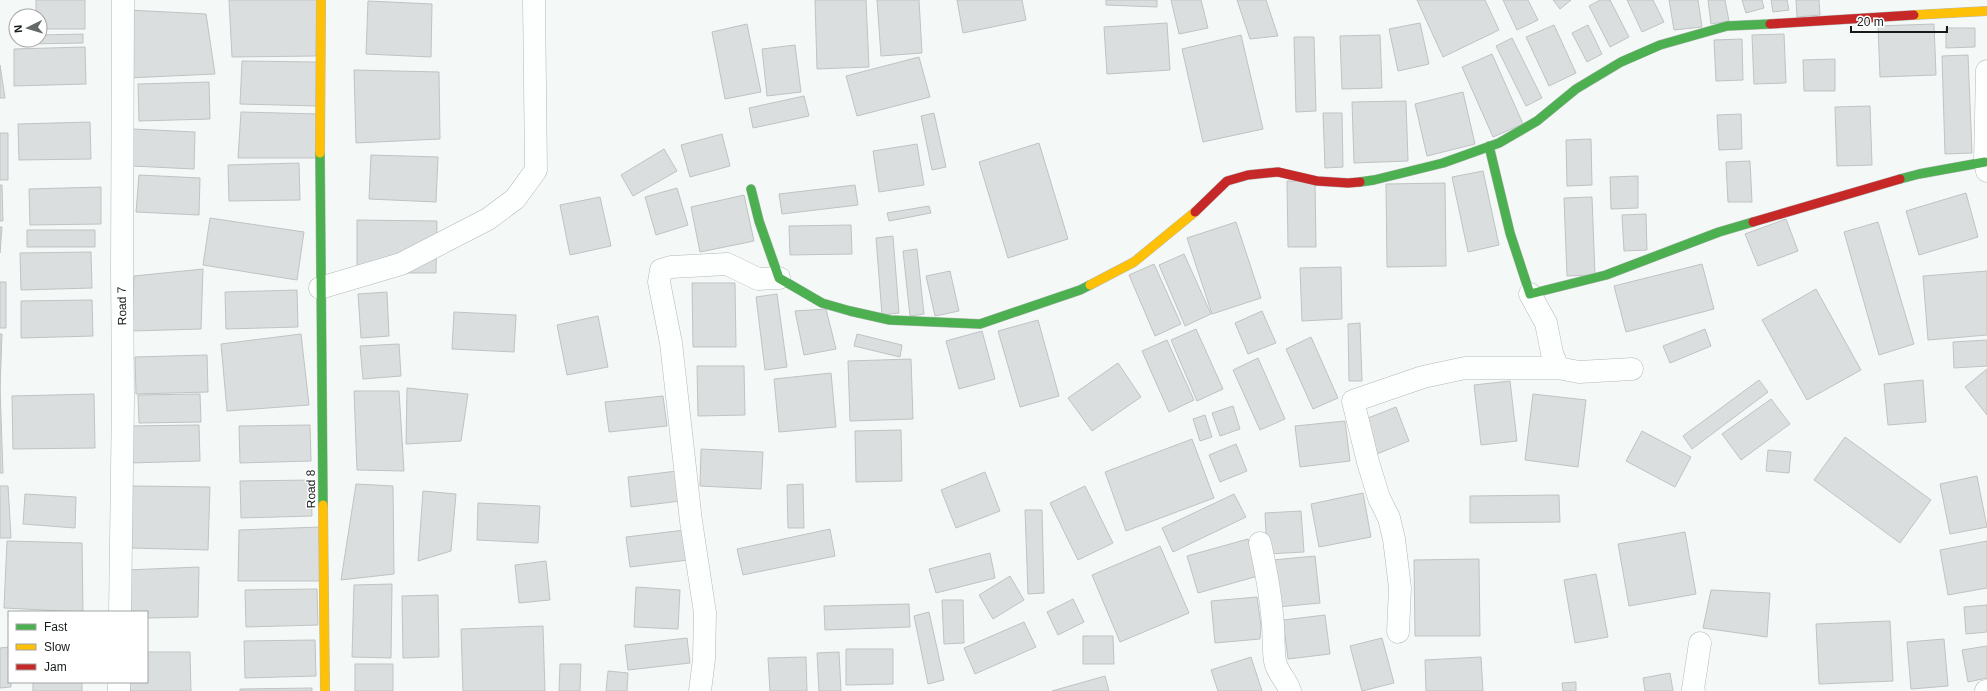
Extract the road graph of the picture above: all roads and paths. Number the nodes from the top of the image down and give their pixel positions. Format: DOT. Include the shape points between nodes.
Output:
graph roads {
  1 [pos="123,0"];
  2 [pos="321,0"];
  3 [pos="534,0"];
  4 [pos="1987,11"];
  5 [pos="1987,71"];
  6 [pos="1489,146"];
  7 [pos="1986,166"];
  8 [pos="751,189"];
  9 [pos="778,278"];
  10 [pos="320,288"];
  11 [pos="1530,294"];
  12 [pos="1558,368"];
  13 [pos="1632,368"];
  14 [pos="1260,543"];
  15 [pos="120,611"];
  16 [pos="1398,632"];
  17 [pos="1700,643"];
  18 [pos="325,691"];
  19 [pos="700,691"];
  20 [pos="1290,691"];
  21 [pos="1694,691"];
  1 -- 15 [label="street, Road 7" via="124,399"];
  2 -- 10 [label="street, Road 8"];
  3 -- 10 [label="street" via="536,170 515,199 488,219 401,264"];
  4 -- 6 [label="street" via="1727,26 1660,45 1621,62 1576,89 1537,121"];
  5 -- 7 [label="street"];
  6 -- 9 [label="street" via="1443,163 1374,180 1332,182 1278,172 1248,175 1227,181 1194,213 1134,262 1080,290 980,324 890,320 850,312 822,303"];
  6 -- 11 [label="street" via="1510,233"];
  7 -- 11 [label="street" via="1918,174 1719,232 1606,275"];
  8 -- 9 [label="street"];
  9 -- 19 [label="street" via="758,279 726,264 671,267 661,270 659,282 671,343 691,521 705,613"];
  10 -- 18 [label="street, Road 8"];
  11 -- 12 [label="street" via="1546,323"];
  12 -- 13 [label="street" via="1580,372"];
  12 -- 16 [label="street" via="1465,368 1423,377 1353,401 1368,462 1394,539 1400,588"];
  14 -- 20 [label="street" via="1272,617 1275,663"];
  17 -- 21 [label="street"];
}
